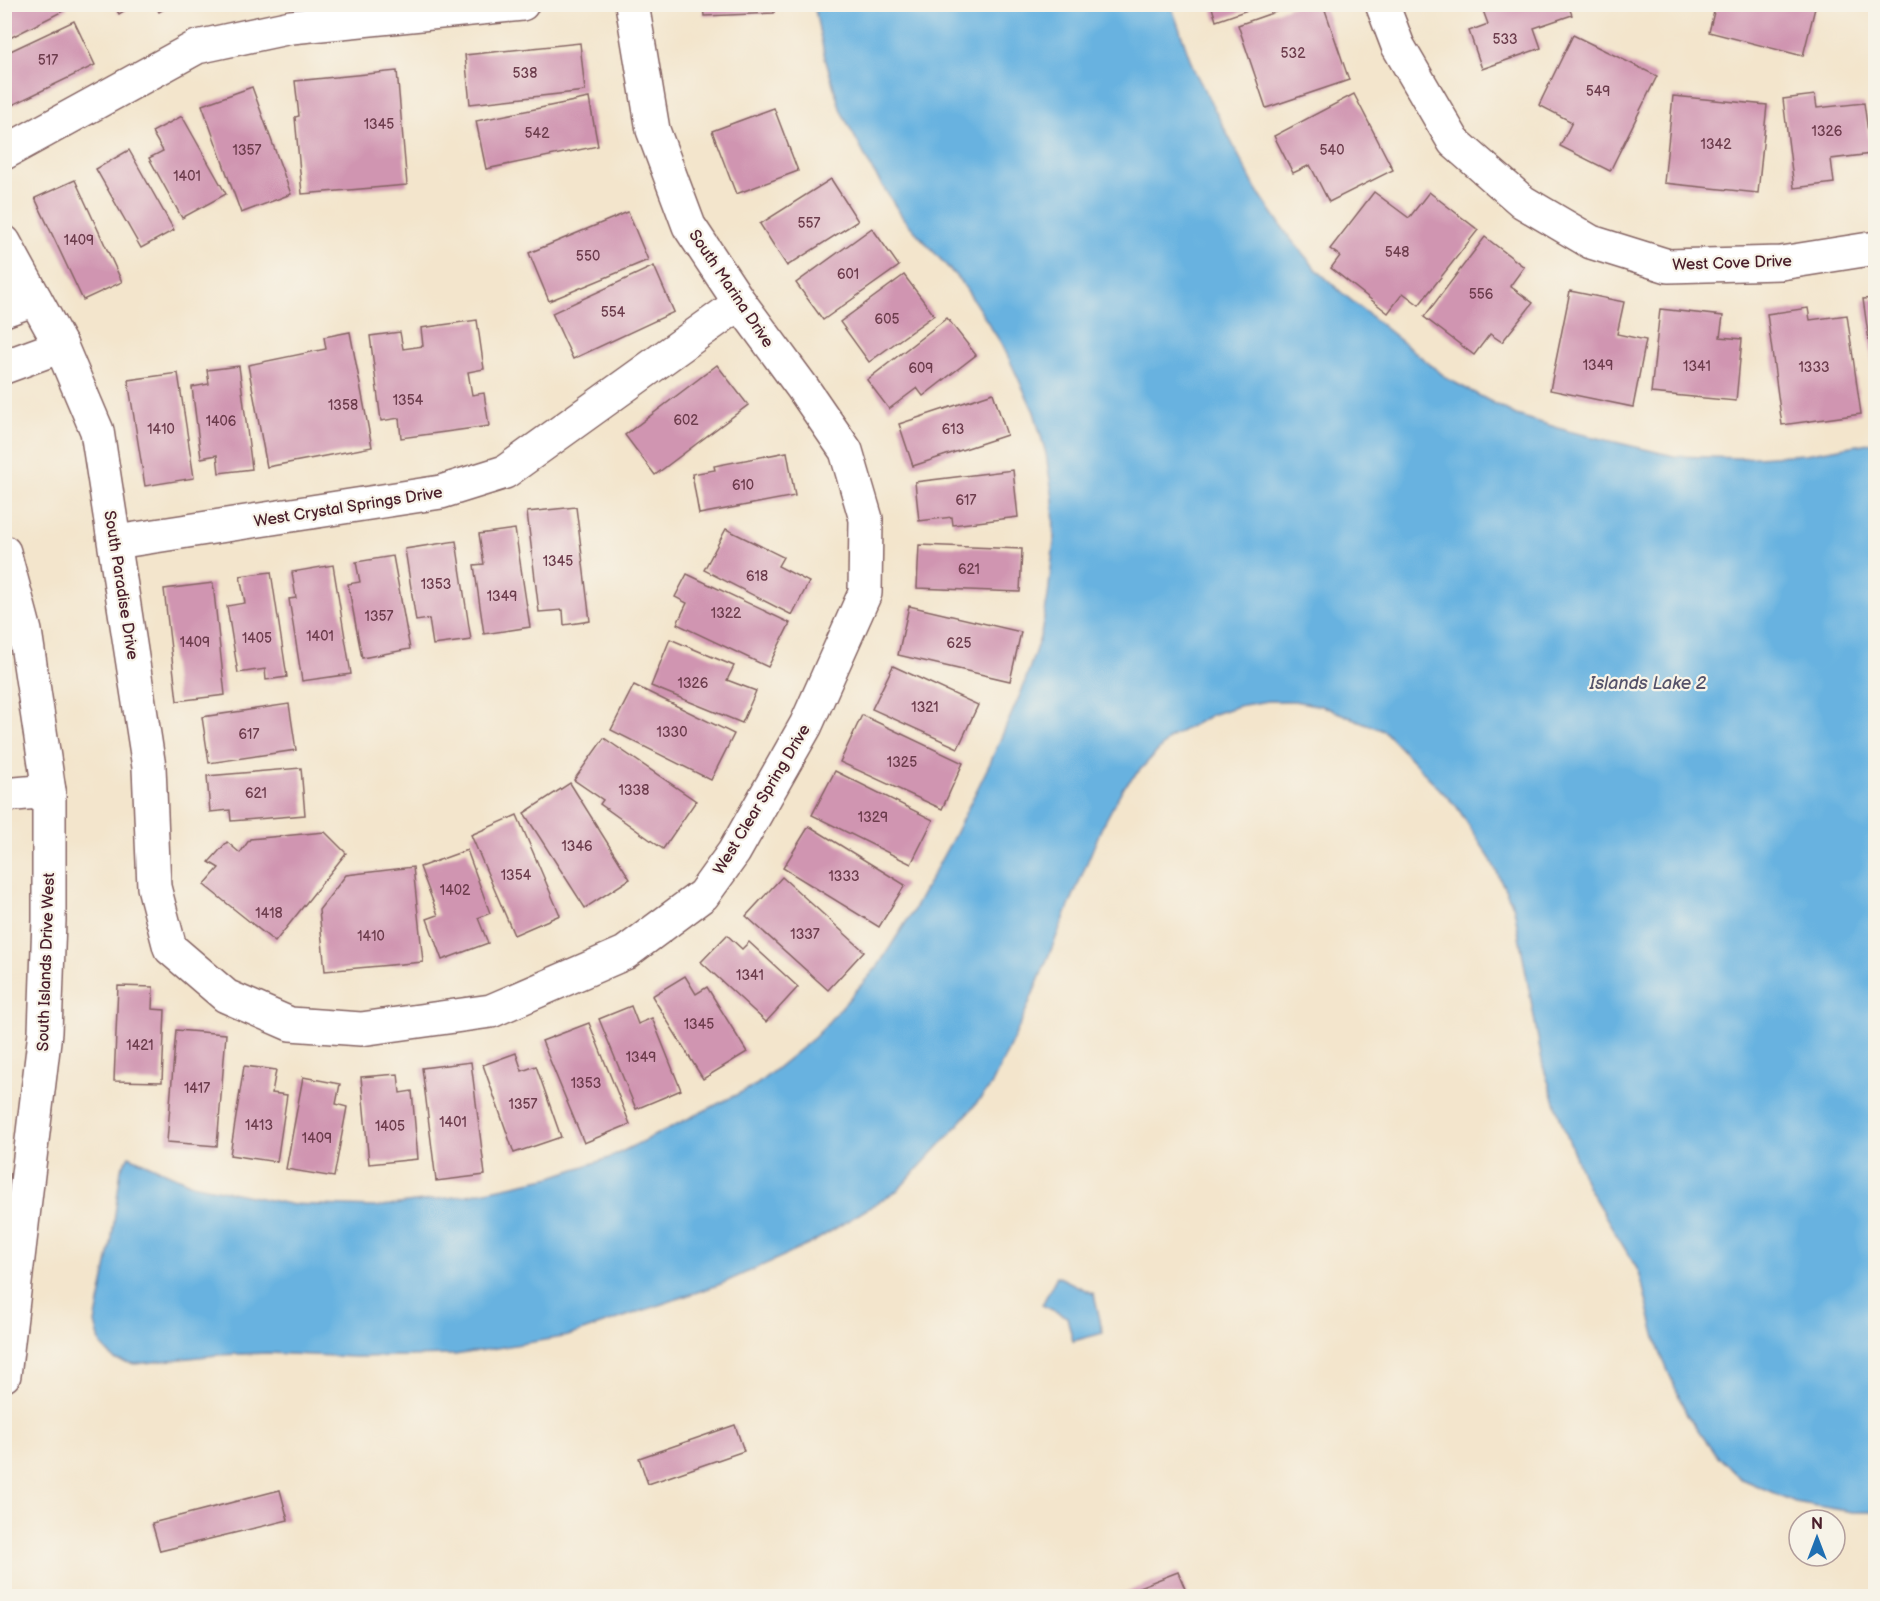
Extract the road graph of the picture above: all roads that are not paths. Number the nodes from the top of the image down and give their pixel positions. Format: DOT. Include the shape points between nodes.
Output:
graph roads {
  1 [pos="522,4"];
  2 [pos="632,4"];
  3 [pos="1382,4"];
  4 [pos="4,153"];
  5 [pos="4,242"];
  6 [pos="1875,248"];
  7 [pos="35,299"];
  8 [pos="740,303"];
  9 [pos="4,310"];
  10 [pos="61,346"];
  11 [pos="4,367"];
  12 [pos="866,519"];
  13 [pos="116,542"];
  14 [pos="4,552"];
  15 [pos="49,791"];
  16 [pos="4,795"];
  17 [pos="170,948"];
  18 [pos="4,1375"];
  1 -- 4 [label="street" via="291,27 197,47"];
  2 -- 8 [label="street, South Marina Drive" via="653,130 689,226"];
  3 -- 6 [label="street, West Cove Drive" via="1398,46 1454,142 1523,202 1591,242 1668,266 1781,262"];
  5 -- 7 [label="street, South Paradise Drive"];
  7 -- 9 [label="street"];
  7 -- 10 [label="street, South Paradise Drive"];
  8 -- 12 [label="street, South Marina Drive" via="846,451"];
  8 -- 13 [label="street, West Crystal Springs Drive" via="505,472 441,492"];
  10 -- 11 [label="street"];
  10 -- 13 [label="street, South Paradise Drive" via="97,431"];
  12 -- 17 [label="street, West Clear Spring Drive" via="865,593 806,725 734,852 703,895 625,953 491,1011 361,1029 290,1024 226,996"];
  13 -- 17 [label="street, South Paradise Drive" via="149,767 154,887"];
  14 -- 15 [label="street, South Islands Drive West" via="25,631"];
  15 -- 16 [label="street"];
  15 -- 18 [label="street, South Islands Drive West" via="45,1032"];
}
